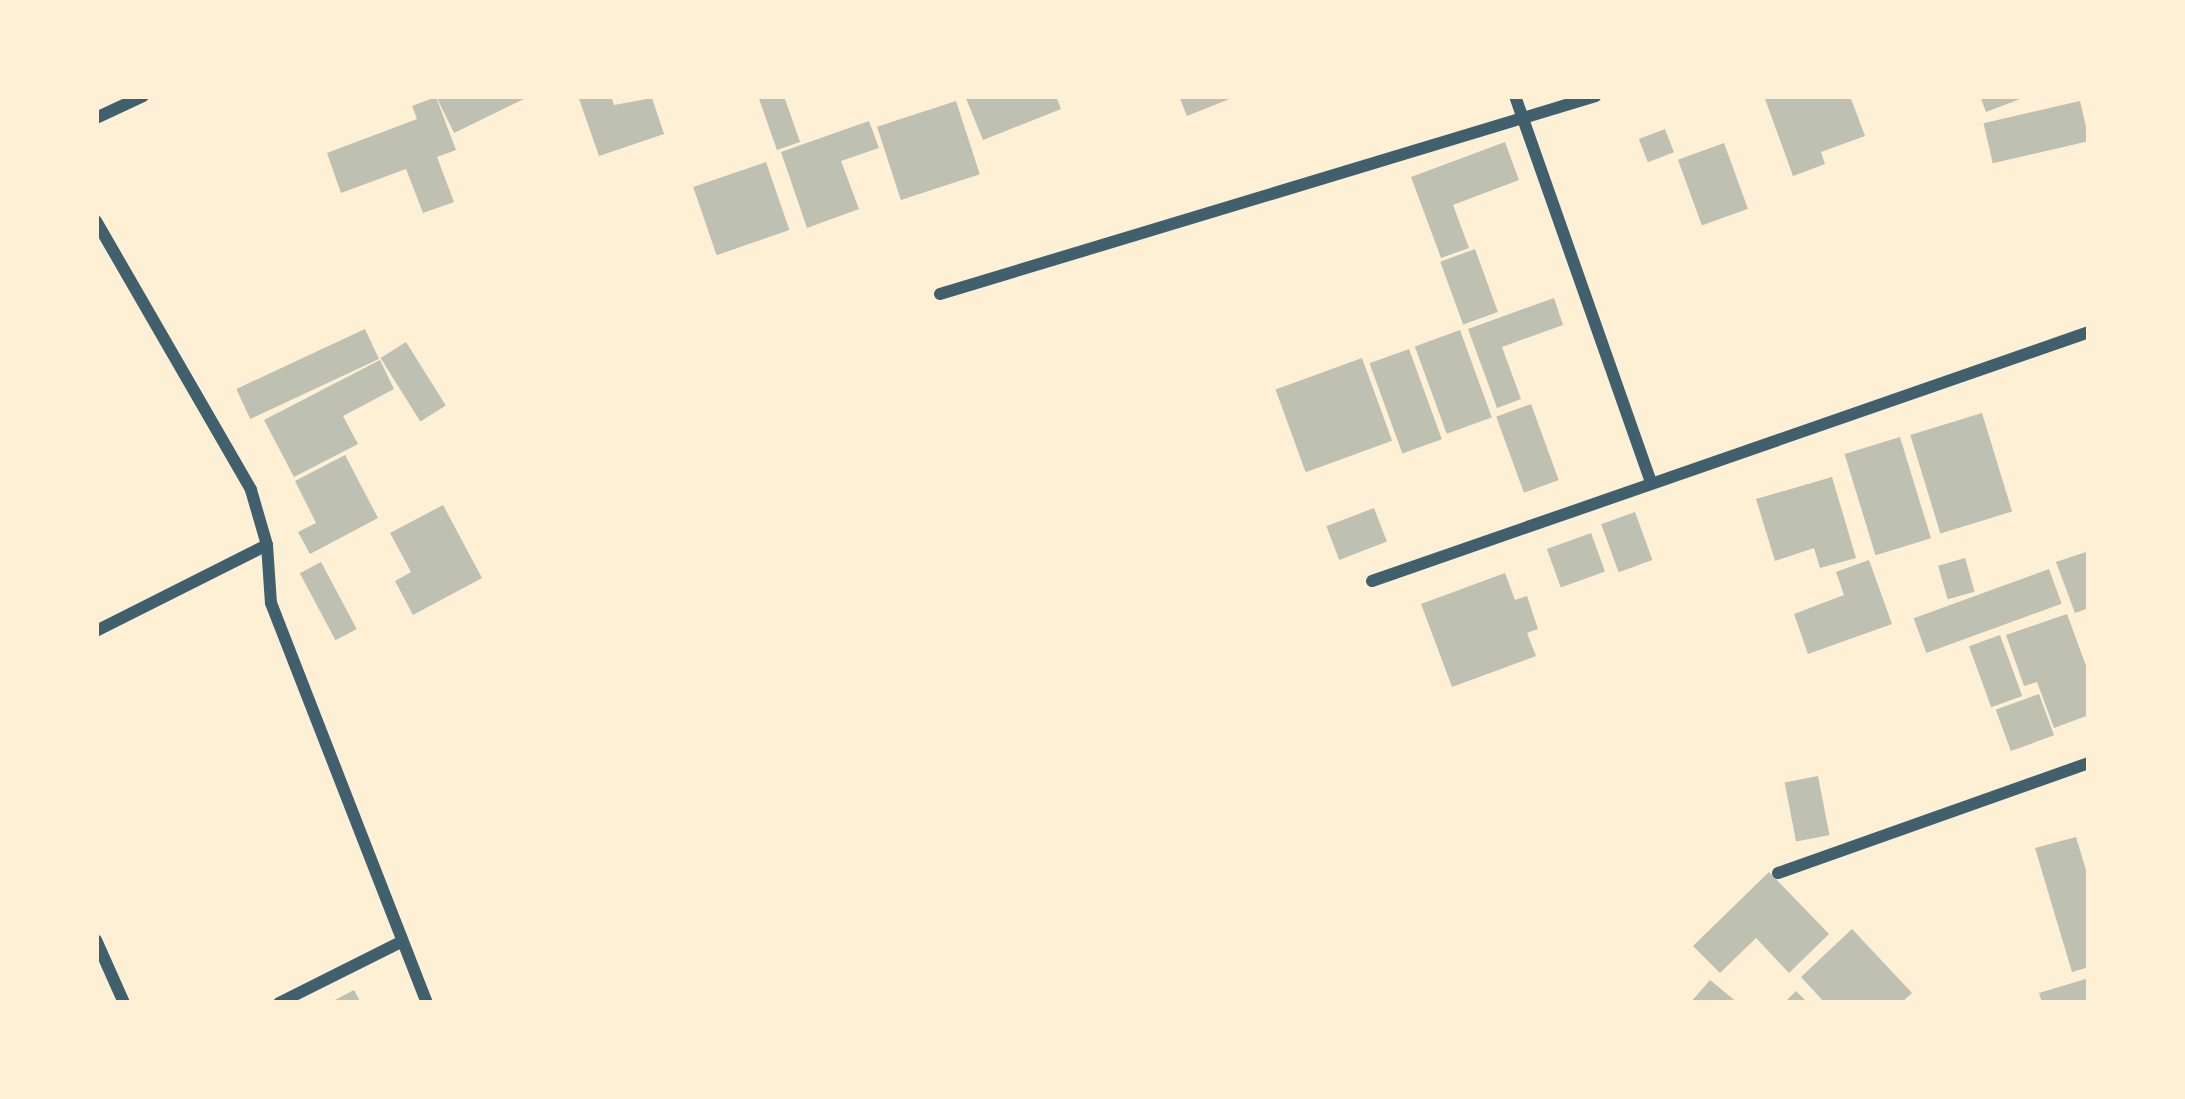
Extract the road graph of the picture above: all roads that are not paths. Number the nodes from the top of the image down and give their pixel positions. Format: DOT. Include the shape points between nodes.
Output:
graph roads {
  1 [pos="143,96"];
  2 [pos="1515,96"];
  3 [pos="1596,96"];
  4 [pos="96,116"];
  5 [pos="1523,117"];
  6 [pos="96,220"];
  7 [pos="940,294"];
  8 [pos="2089,332"];
  9 [pos="1651,483"];
  10 [pos="267,545"];
  11 [pos="1372,581"];
  12 [pos="96,631"];
  13 [pos="2089,764"];
  14 [pos="1778,873"];
  15 [pos="96,940"];
  16 [pos="401,942"];
  17 [pos="124,1003"];
  18 [pos="279,1003"];
  19 [pos="428,1003"];
  1 -- 4 [label="street"];
  2 -- 5 [label="street"];
  3 -- 5 [label="street"];
  5 -- 7 [label="street"];
  5 -- 9 [label="street"];
  6 -- 10 [label="street" via="251,490"];
  8 -- 9 [label="street"];
  9 -- 11 [label="street"];
  10 -- 12 [label="street"];
  10 -- 16 [label="street" via="272,603"];
  13 -- 14 [label="street"];
  15 -- 17 [label="street"];
  16 -- 18 [label="street"];
  16 -- 19 [label="street"];
}
